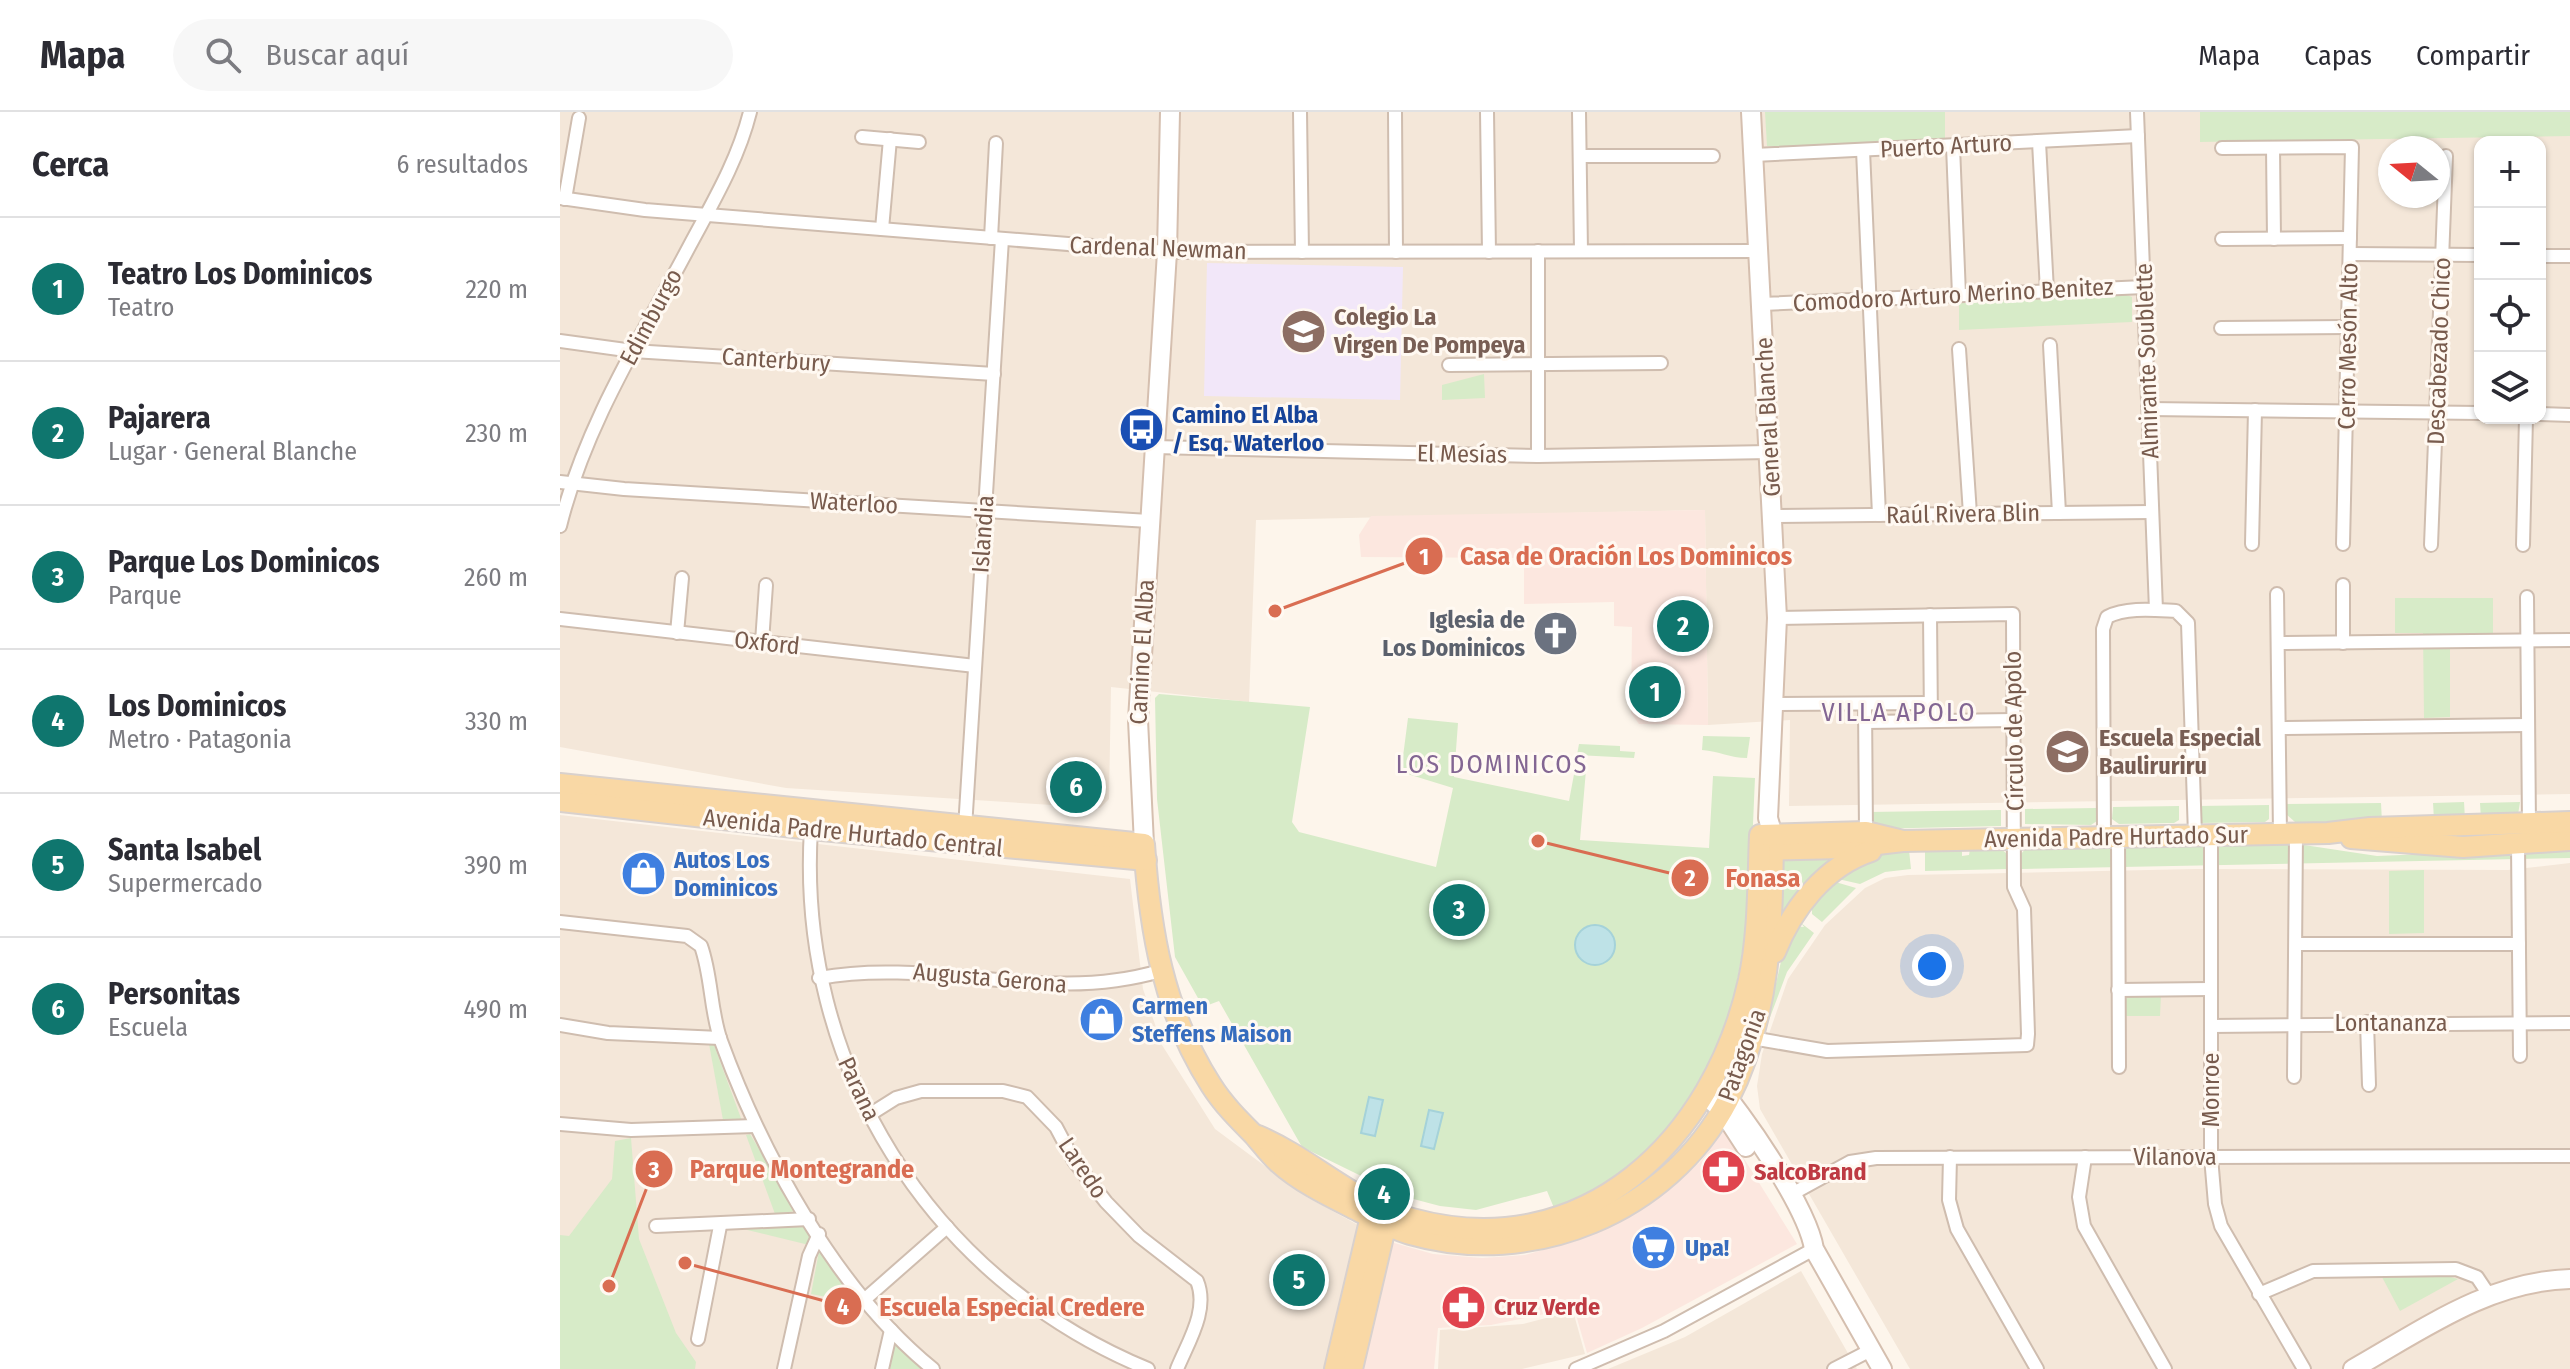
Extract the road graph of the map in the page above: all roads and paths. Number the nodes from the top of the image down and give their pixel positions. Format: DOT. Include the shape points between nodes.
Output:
graph roads {
  1 [pos="750,112"];
  2 [pos="1172,112"];
  3 [pos="1300,112"];
  4 [pos="1395,112"];
  5 [pos="1487,112"];
  6 [pos="1579,112"];
  7 [pos="1751,112"];
  8 [pos="2137,112"];
  9 [pos="579,118"];
  10 [pos="2138,136"];
  11 [pos="862,137"];
  12 [pos="890,139"];
  13 [pos="919,142"];
  14 [pos="2039,142"];
  15 [pos="996,143"];
  16 [pos="1953,146"];
  17 [pos="2222,148"];
  18 [pos="2273,148"];
  19 [pos="1863,150"];
  20 [pos="1754,155"];
  21 [pos="1580,156"];
  22 [pos="1713,156"];
  23 [pos="562,199"];
  24 [pos="2444,208"];
  25 [pos="706,215"];
  26 [pos="882,229"];
  27 [pos="2350,238"];
  28 [pos="996,239"];
  29 [pos="2222,239"];
  30 [pos="2274,239"];
  31 [pos="1538,251"];
  32 [pos="1581,251"];
  33 [pos="1759,251"];
  34 [pos="1167,252"];
  35 [pos="1302,252"];
  36 [pos="1396,252"];
  37 [pos="1489,252"];
  38 [pos="2350,254"];
  39 [pos="2442,255"];
  40 [pos="2474,255"];
  41 [pos="2546,256"];
  42 [pos="2570,256"];
  43 [pos="2144,287"];
  44 [pos="2047,291"];
  45 [pos="1959,295"];
  46 [pos="1869,299"];
  47 [pos="1762,304"];
  48 [pos="2348,327"];
  49 [pos="2221,328"];
  50 [pos="560,341"];
  51 [pos="2050,345"];
  52 [pos="1959,349"];
  53 [pos="633,351"];
  54 [pos="1539,362"];
  55 [pos="1661,363"];
  56 [pos="1449,365"];
  57 [pos="994,374"];
  58 [pos="2149,409"];
  59 [pos="2255,410"];
  60 [pos="2346,412"];
  61 [pos="2436,413"];
  62 [pos="2474,413"];
  63 [pos="2546,414"];
  64 [pos="2570,415"];
  65 [pos="2526,424"];
  66 [pos="1154,447"];
  67 [pos="1770,452"];
  68 [pos="1538,456"];
  69 [pos="566,483"];
  70 [pos="985,511"];
  71 [pos="2152,512"];
  72 [pos="2059,513"];
  73 [pos="1970,514"];
  74 [pos="1879,515"];
  75 [pos="1774,516"];
  76 [pos="1149,521"];
  77 [pos="560,526"];
  78 [pos="2252,544"];
  79 [pos="2343,544"];
  80 [pos="2431,545"];
  81 [pos="2523,545"];
  82 [pos="682,578"];
  83 [pos="766,585"];
  84 [pos="2343,585"];
  85 [pos="2277,594"];
  86 [pos="2527,597"];
  87 [pos="2156,610"];
  88 [pos="1930,615"];
  89 [pos="1777,618"];
  90 [pos="560,619"];
  91 [pos="677,633"];
  92 [pos="2570,640"];
  93 [pos="2527,641"];
  94 [pos="762,642"];
  95 [pos="2279,643"];
  96 [pos="2343,643"];
  97 [pos="975,666"];
  98 [pos="1931,703"];
  99 [pos="1773,704"];
  100 [pos="1865,704"];
  101 [pos="2014,720"];
  102 [pos="1931,721"];
  103 [pos="1865,722"];
  104 [pos="2528,725"];
  105 [pos="2279,728"];
  106 [pos="560,784"];
  107 [pos="560,801"];
  108 [pos="2570,822"];
  109 [pos="2529,826"];
  110 [pos="965,828"];
  111 [pos="811,829"];
  112 [pos="1866,832"];
  113 [pos="2328,833"];
  114 [pos="2288,834"];
  115 [pos="2203,835"];
  116 [pos="2111,836"];
  117 [pos="1767,838"];
  118 [pos="2016,838"];
  119 [pos="2570,840"];
  120 [pos="1903,841"];
  121 [pos="2518,845"];
  122 [pos="1145,852"];
  123 [pos="560,922"];
  124 [pos="2297,944"];
  125 [pos="2519,944"];
  126 [pos="1769,967"];
  127 [pos="1160,971"];
  128 [pos="819,978"];
  129 [pos="2210,989"];
  130 [pos="2118,990"];
  131 [pos="2367,1022"];
  132 [pos="2296,1023"];
  133 [pos="2520,1023"];
  134 [pos="2570,1023"];
  135 [pos="560,1025"];
  136 [pos="2211,1026"];
  137 [pos="720,1038"];
  138 [pos="1752,1038"];
  139 [pos="2520,1056"];
  140 [pos="2119,1067"];
  141 [pos="2294,1077"];
  142 [pos="2369,1085"];
  143 [pos="1709,1088"];
  144 [pos="1725,1104"];
  145 [pos="869,1115"];
  146 [pos="560,1124"];
  147 [pos="755,1126"];
  148 [pos="2570,1156"];
  149 [pos="1950,1157"];
  150 [pos="2085,1157"];
  151 [pos="2211,1157"];
  152 [pos="1790,1195"];
  153 [pos="1380,1214"];
  154 [pos="809,1219"];
  155 [pos="656,1226"];
  156 [pos="720,1226"];
  157 [pos="947,1227"];
  158 [pos="819,1234"];
  159 [pos="1814,1249"];
  160 [pos="2570,1279"];
  161 [pos="2259,1294"];
  162 [pos="2489,1295"];
  163 [pos="864,1300"];
  164 [pos="891,1330"];
  165 [pos="698,1339"];
  166 [pos="1871,1350"];
  167 [pos="1604,1364"];
  168 [pos="784,1369"];
  169 [pos="882,1369"];
  170 [pos="933,1369"];
  171 [pos="1148,1369"];
  172 [pos="1177,1369"];
  173 [pos="1335,1369"];
  174 [pos="1352,1369"];
  175 [pos="1576,1369"];
  176 [pos="1834,1369"];
  177 [pos="1882,1369"];
  178 [pos="2037,1369"];
  179 [pos="2165,1369"];
  180 [pos="2304,1369"];
  181 [pos="2353,1369"];
  1 -- 25 [label="street, Edimburgo" via="732,165"];
  2 -- 34 [label="main road, Camino El Alba"];
  3 -- 35 [label="street"];
  4 -- 36 [label="street"];
  5 -- 37 [label="street"];
  6 -- 21 [label="street"];
  7 -- 20 [label="main road, General Blanche"];
  8 -- 10 [label="street, Almirante Soublette"];
  9 -- 23 [label="street"];
  10 -- 14 [label="street, Puerto Arturo"];
  10 -- 43 [label="street, Almirante Soublette"];
  11 -- 12 [label="street"];
  12 -- 13 [label="street"];
  12 -- 26 [label="street"];
  14 -- 16 [label="street, Puerto Arturo"];
  14 -- 44 [label="street"];
  15 -- 28 [label="street, Islandia"];
  16 -- 19 [label="street, Puerto Arturo"];
  16 -- 45 [label="street"];
  17 -- 18 [label="street"];
  18 -- 27 [label="street, Cerro Mesón Alto" via="2352,147"];
  18 -- 30 [label="street"];
  19 -- 20 [label="street, Puerto Arturo"];
  19 -- 46 [label="street"];
  20 -- 33 [label="main road, General Blanche"];
  21 -- 22 [label="street"];
  21 -- 32 [label="street"];
  23 -- 25 [label="street, Cardenal Newman"];
  24 -- 39 [label="street, Descabezado Chico"];
  25 -- 26 [label="street, Cardenal Newman"];
  25 -- 53 [label="street, Edimburgo"];
  26 -- 28 [label="street, Cardenal Newman"];
  27 -- 30 [label="street"];
  27 -- 38 [label="street, Cerro Mesón Alto"];
  28 -- 34 [label="street, Cardenal Newman"];
  28 -- 57 [label="street, Islandia"];
  29 -- 30 [label="street"];
  31 -- 32 [label="street, Cardenal Newman"];
  31 -- 37 [label="street, Cardenal Newman"];
  31 -- 54 [label="street"];
  32 -- 33 [label="street, Cardenal Newman"];
  33 -- 47 [label="main road, General Blanche"];
  34 -- 35 [label="street, Cardenal Newman"];
  34 -- 66 [label="main road, Camino El Alba"];
  35 -- 36 [label="street, Cardenal Newman"];
  36 -- 37 [label="street, Cardenal Newman"];
  38 -- 39 [label="street"];
  38 -- 48 [label="street, Cerro Mesón Alto"];
  39 -- 40 [label="street"];
  39 -- 61 [label="street, Descabezado Chico"];
  41 -- 42 [label="street"];
  43 -- 44 [label="street, Comodoro Arturo Merino Benitez"];
  43 -- 58 [label="street, Almirante Soublette"];
  44 -- 45 [label="street, Comodoro Arturo Merino Benitez"];
  45 -- 46 [label="street, Comodoro Arturo Merino Benitez"];
  46 -- 47 [label="street, Comodoro Arturo Merino Benitez"];
  46 -- 74 [label="street"];
  47 -- 67 [label="main road, General Blanche"];
  48 -- 49 [label="street"];
  48 -- 60 [label="street, Cerro Mesón Alto"];
  50 -- 53 [label="street, Canterbury"];
  51 -- 72 [label="street"];
  52 -- 73 [label="street"];
  53 -- 57 [label="street, Canterbury"];
  53 -- 69 [label="street, Edimburgo"];
  54 -- 55 [label="street"];
  54 -- 56 [label="street"];
  54 -- 68 [label="street"];
  57 -- 70 [label="street, Islandia"];
  58 -- 59 [label="street"];
  58 -- 71 [label="street, Almirante Soublette"];
  59 -- 60 [label="street"];
  59 -- 78 [label="street"];
  60 -- 61 [label="street"];
  60 -- 79 [label="street, Cerro Mesón Alto"];
  61 -- 62 [label="street"];
  61 -- 80 [label="street, Descabezado Chico"];
  63 -- 64 [label="street"];
  65 -- 81 [label="street"];
  66 -- 68 [label="street, El Mesías"];
  66 -- 76 [label="main road, Camino El Alba"];
  67 -- 68 [label="street, El Mesías"];
  67 -- 75 [label="main road, General Blanche"];
  69 -- 70 [label="street, Waterloo"];
  69 -- 77 [label="street, Edimburgo"];
  70 -- 76 [label="street, Waterloo"];
  70 -- 97 [label="street, Islandia"];
  71 -- 72 [label="street, Raúl Rivera Blin"];
  71 -- 87 [label="street, Almirante Soublette"];
  72 -- 73 [label="street, Raúl Rivera Blin"];
  73 -- 74 [label="street, Raúl Rivera Blin"];
  74 -- 75 [label="street, Raúl Rivera Blin"];
  75 -- 89 [label="main road, General Blanche"];
  76 -- 122 [label="main road, Camino El Alba" via="1138,720"];
  82 -- 91 [label="street"];
  83 -- 94 [label="street"];
  84 -- 96 [label="street"];
  85 -- 95 [label="street"];
  86 -- 93 [label="street"];
  87 -- 115 [label="street, Monroe" via="2176,611 2188,623"];
  87 -- 116 [label="street" via="2116,612 2107,617 2103,629"];
  88 -- 89 [label="street, Círculo de Apolo"];
  88 -- 98 [label="street"];
  88 -- 101 [label="street, Círculo de Apolo" via="2013,614"];
  89 -- 99 [label="main road, General Blanche"];
  90 -- 91 [label="street, Oxford"];
  91 -- 94 [label="street, Oxford"];
  92 -- 93 [label="street"];
  93 -- 96 [label="street"];
  93 -- 104 [label="street"];
  94 -- 97 [label="street, Oxford"];
  95 -- 96 [label="street"];
  95 -- 105 [label="street"];
  97 -- 110 [label="street, Islandia"];
  98 -- 100 [label="street"];
  98 -- 102 [label="street"];
  99 -- 100 [label="street"];
  99 -- 117 [label="main road, General Blanche"];
  100 -- 103 [label="street"];
  101 -- 102 [label="street"];
  101 -- 118 [label="street, Círculo de Apolo"];
  102 -- 103 [label="street"];
  103 -- 112 [label="street"];
  104 -- 105 [label="street"];
  104 -- 109 [label="street"];
  105 -- 114 [label="street"];
  106 -- 110 [label="main road, Avenida Padre Hurtado Central"];
  107 -- 111 [label="main road, Avenida Padre Hurtado Central"];
  108 -- 109 [label="main road, Avenida Padre Hurtado Sur"];
  109 -- 113 [label="main road, Avenida Padre Hurtado Sur"];
  110 -- 122 [label="main road, Avenida Padre Hurtado Central"];
  111 -- 122 [label="main road, Avenida Padre Hurtado Central"];
  111 -- 128 [label="street, Parana" via="810,910"];
  112 -- 117 [label="main road, Avenida Padre Hurtado Sur"];
  112 -- 120 [label="main road, Avenida Padre Hurtado Sur"];
  113 -- 114 [label="main road, Avenida Padre Hurtado Sur"];
  113 -- 121 [label="main road, Avenida Padre Hurtado Sur" via="2412,845"];
  114 -- 115 [label="main road, Avenida Padre Hurtado Sur"];
  114 -- 124 [label="street"];
  115 -- 116 [label="main road, Avenida Padre Hurtado Sur"];
  115 -- 129 [label="street, Monroe"];
  116 -- 118 [label="main road, Avenida Padre Hurtado Sur"];
  116 -- 130 [label="street"];
  117 -- 120 [label="main road, Avenida Padre Hurtado Sur"];
  117 -- 126 [label="main road, Patagonia"];
  117 -- 143 [label="main road, Patagonia" via="1748,982"];
  118 -- 120 [label="main road, Avenida Padre Hurtado Sur"];
  118 -- 138 [label="street, Círculo de Apolo" via="2014,887 2024,909 2027,1045 1827,1051"];
  119 -- 121 [label="main road, Avenida Padre Hurtado Sur"];
  120 -- 126 [label="main road" via="1861,854 1831,873 1795,913"];
  121 -- 125 [label="street"];
  122 -- 127 [label="main road, Camino El Alba"];
  123 -- 137 [label="street" via="695,939 705,959"];
  124 -- 125 [label="street"];
  124 -- 132 [label="street"];
  125 -- 133 [label="street"];
  126 -- 138 [label="main road, Patagonia"];
  127 -- 128 [label="street, Augusta Gerona" via="1073,986 881,969"];
  127 -- 153 [label="main road, Camino El Alba" via="1196,1059 1233,1115 1254,1134 1286,1148"];
  128 -- 145 [label="street, Parana" via="835,1034"];
  129 -- 130 [label="street"];
  129 -- 136 [label="street, Monroe"];
  130 -- 140 [label="street"];
  131 -- 132 [label="street, Lontananza"];
  131 -- 133 [label="street, Lontananza"];
  131 -- 142 [label="street"];
  132 -- 136 [label="street, Lontananza"];
  132 -- 141 [label="street"];
  133 -- 134 [label="street, Lontananza"];
  133 -- 139 [label="street"];
  135 -- 137 [label="street" via="608,1033"];
  136 -- 151 [label="street, Monroe"];
  137 -- 147 [label="street"];
  138 -- 144 [label="main road, Patagonia"];
  143 -- 144 [label="main road"];
  143 -- 153 [label="main road, Patagonia" via="1685,1126 1651,1163 1609,1194 1572,1211 1523,1225 1482,1228"];
  144 -- 152 [label="main road"];
  144 -- 153 [label="main road, Patagonia" via="1692,1152 1653,1188 1612,1214 1569,1232 1482,1245 1436,1240"];
  144 -- 159 [label="main road" via="1800,1235"];
  145 -- 157 [label="street, Parana"];
  145 -- 172 [label="street, Laredo" via="896,1098 921,1091 1003,1091 1027,1097 1042,1109 1106,1202 1139,1236 1197,1281 1199,1314"];
  146 -- 147 [label="street" via="631,1130"];
  147 -- 154 [label="street"];
  148 -- 151 [label="street, Vilanova"];
  149 -- 150 [label="street, Vilanova"];
  149 -- 152 [label="street, Vilanova" via="1860,1159"];
  149 -- 178 [label="street" via="1949,1200 1957,1229"];
  150 -- 151 [label="street, Vilanova"];
  150 -- 179 [label="street" via="2079,1197 2084,1226"];
  151 -- 161 [label="street, Monroe" via="2221,1226"];
  152 -- 159 [label="main road"];
  153 -- 173 [label="main road"];
  153 -- 174 [label="main road"];
  154 -- 156 [label="street"];
  154 -- 158 [label="street"];
  155 -- 156 [label="street"];
  156 -- 165 [label="street"];
  157 -- 163 [label="street"];
  157 -- 171 [label="street, Parana" via="1038,1308 1089,1341"];
  158 -- 163 [label="street"];
  158 -- 168 [label="street" via="809,1256"];
  159 -- 166 [label="main road"];
  159 -- 167 [label="street"];
  160 -- 162 [label="main road"];
  161 -- 162 [label="street" via="2313,1271 2456,1269 2477,1277"];
  161 -- 180 [label="street, Monroe"];
  162 -- 181 [label="main road"];
  163 -- 164 [label="street"];
  164 -- 169 [label="street"];
  164 -- 170 [label="street"];
  166 -- 176 [label="street"];
  166 -- 177 [label="main road"];
  167 -- 175 [label="street"];
}
